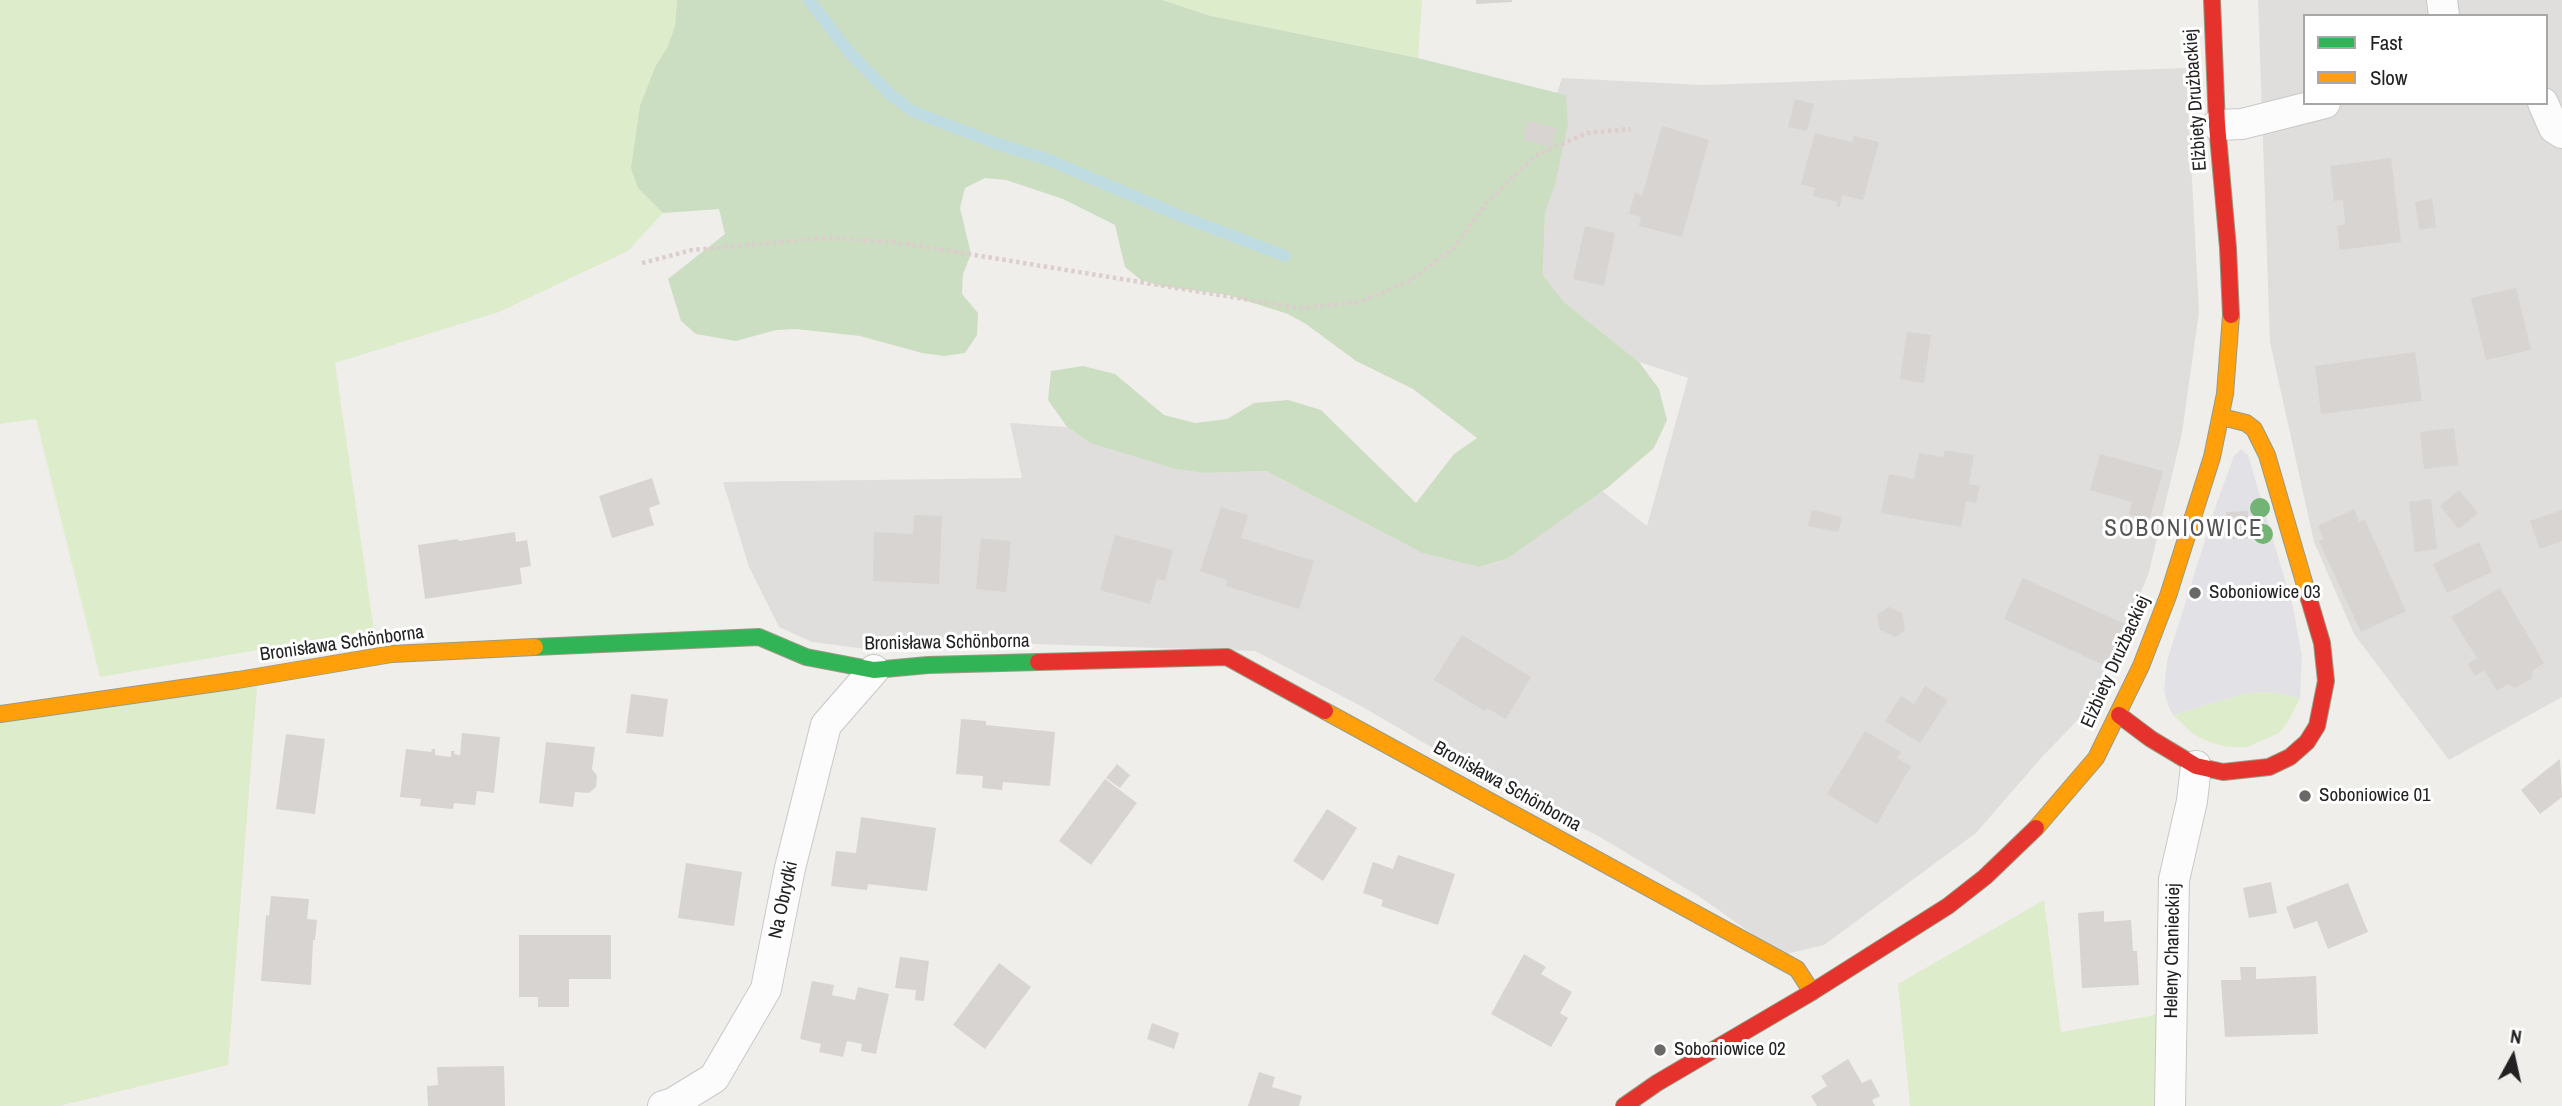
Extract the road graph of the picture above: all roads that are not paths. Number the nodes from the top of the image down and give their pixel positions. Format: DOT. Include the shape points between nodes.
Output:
graph roads {
  1 [pos="2212,0"];
  2 [pos="2317,105"];
  3 [pos="2544,105"];
  4 [pos="2217,125"];
  5 [pos="2562,132"];
  6 [pos="2222,417"];
  7 [pos="874,670"];
  8 [pos="0,715"];
  9 [pos="2119,715"];
  10 [pos="2196,766"];
  11 [pos="1812,992"];
  12 [pos="663,1106"];
  13 [pos="1624,1106"];
  14 [pos="2170,1106"];
  1 -- 4 [label="street, Elżbiety Drużbackiej"];
  2 -- 4 [label="street" via="2242,124"];
  3 -- 5 [label="street" via="2554,128"];
  4 -- 6 [label="street, Elżbiety Drużbackiej" via="2231,318"];
  6 -- 9 [label="street, Elżbiety Drużbackiej" via="2182,556"];
  6 -- 10 [label="street" via="2254,429 2267,455 2322,643 2326,681 2316,726 2290,757 2269,767 2223,772"];
  7 -- 8 [label="street, Bronisława Schönborna" via="806,657 759,637 392,654"];
  7 -- 11 [label="street, Bronisława Schönborna" via="1227,657 1797,969"];
  7 -- 12 [label="street, Na Obrydki" via="826,725 766,989 714,1078"];
  9 -- 10 [label="street"];
  9 -- 11 [label="street, Elżbiety Drużbackiej" via="2095,758 2047,817 1985,877 1948,906"];
  10 -- 14 [label="street, Heleny Chanieckiej" via="2174,880"];
  11 -- 13 [label="street, Elżbiety Drużbackiej"];
}
